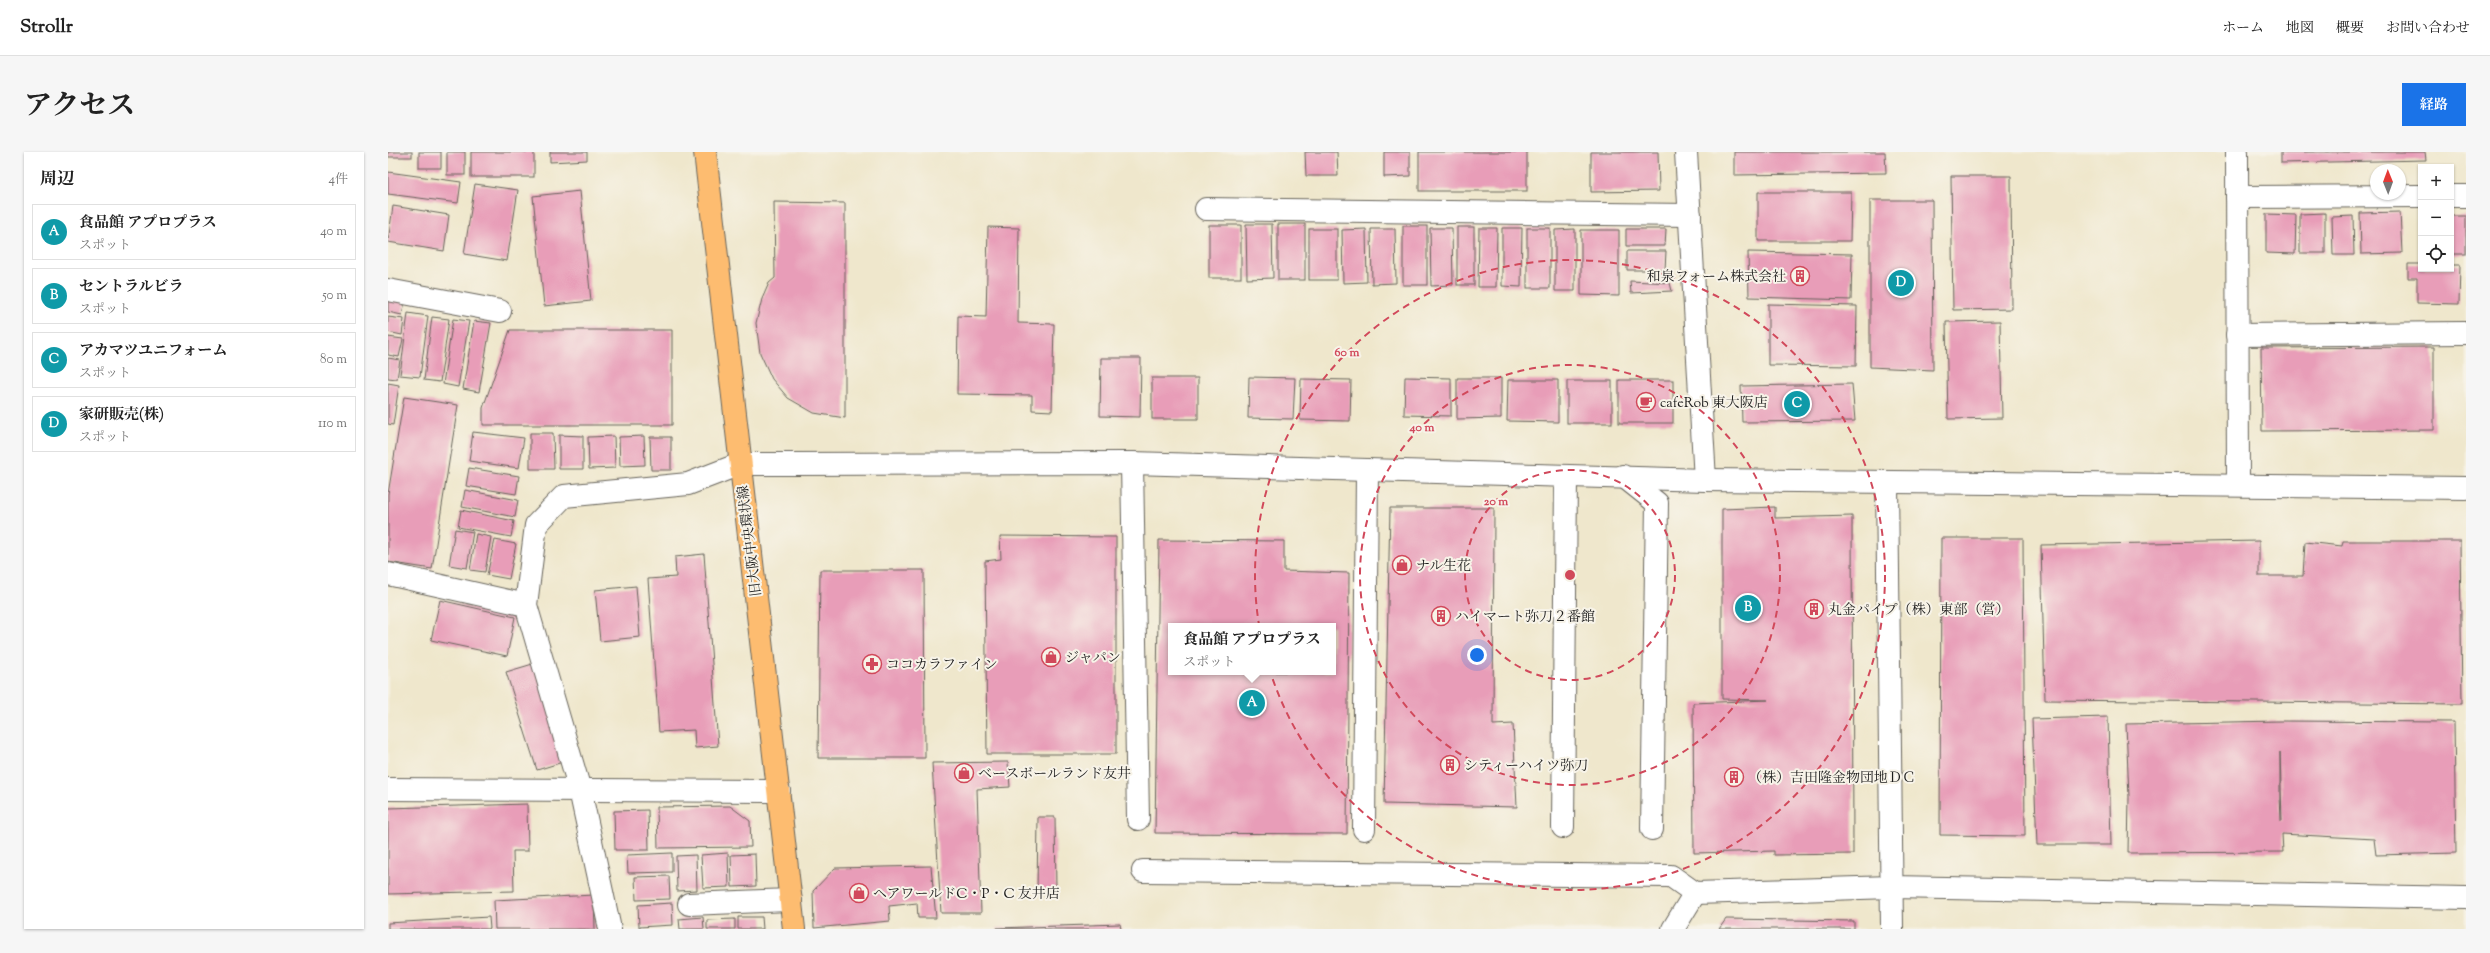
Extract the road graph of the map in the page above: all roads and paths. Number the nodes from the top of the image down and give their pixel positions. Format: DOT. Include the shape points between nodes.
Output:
graph roads {
  1 [pos="705,152"];
  2 [pos="1686,152"];
  3 [pos="2236,152"];
  4 [pos="2418,196"];
  5 [pos="2454,196"];
  6 [pos="2466,196"];
  7 [pos="2237,197"];
  8 [pos="1206,209"];
  9 [pos="1690,215"];
  10 [pos="388,290"];
  11 [pos="500,311"];
  12 [pos="2466,334"];
  13 [pos="2237,335"];
  14 [pos="1132,463"];
  15 [pos="740,464"];
  16 [pos="1367,471"];
  17 [pos="1623,476"];
  18 [pos="1566,477"];
  19 [pos="1705,480"];
  20 [pos="1887,482"];
  21 [pos="2238,485"];
  22 [pos="2466,488"];
  23 [pos="388,574"];
  24 [pos="526,605"];
  25 [pos="388,789"];
  26 [pos="580,790"];
  27 [pos="779,791"];
  28 [pos="1138,819"];
  29 [pos="1563,827"];
  30 [pos="1364,829"];
  31 [pos="1652,829"];
  32 [pos="1143,871"];
  33 [pos="1892,888"];
  34 [pos="1695,893"];
  35 [pos="2466,898"];
  36 [pos="791,900"];
  37 [pos="689,904"];
  38 [pos="610,929"];
  39 [pos="794,929"];
  40 [pos="1673,929"];
  41 [pos="1892,929"];
  1 -- 15 [label="main road, 旧大阪中央環状線"];
  2 -- 9 [label="street"];
  3 -- 7 [label="street"];
  4 -- 7 [label="street"];
  5 -- 6 [label="street"];
  7 -- 13 [label="street"];
  8 -- 9 [label="street"];
  9 -- 19 [label="street"];
  10 -- 11 [label="street"];
  12 -- 13 [label="street"];
  13 -- 21 [label="street"];
  14 -- 15 [label="street"];
  14 -- 16 [label="street"];
  14 -- 28 [label="street"];
  15 -- 24 [label="street" via="688,484 564,496 536,525"];
  15 -- 27 [label="main road, 旧大阪中央環状線"];
  16 -- 18 [label="street"];
  16 -- 30 [label="street"];
  17 -- 18 [label="street"];
  17 -- 19 [label="street"];
  17 -- 31 [label="street" via="1657,503"];
  18 -- 29 [label="street"];
  19 -- 20 [label="street"];
  20 -- 21 [label="street"];
  20 -- 33 [label="street"];
  21 -- 22 [label="street"];
  23 -- 24 [label="street"];
  24 -- 26 [label="street"];
  25 -- 26 [label="street"];
  26 -- 27 [label="street"];
  26 -- 38 [label="street"];
  27 -- 36 [label="main road, 旧大阪中央環状線"];
  32 -- 34 [label="street" via="1671,876"];
  33 -- 34 [label="street"];
  33 -- 35 [label="street"];
  33 -- 41 [label="street"];
  34 -- 40 [label="street"];
  36 -- 37 [label="street"];
  36 -- 39 [label="main road, 旧大阪中央環状線"];
}
